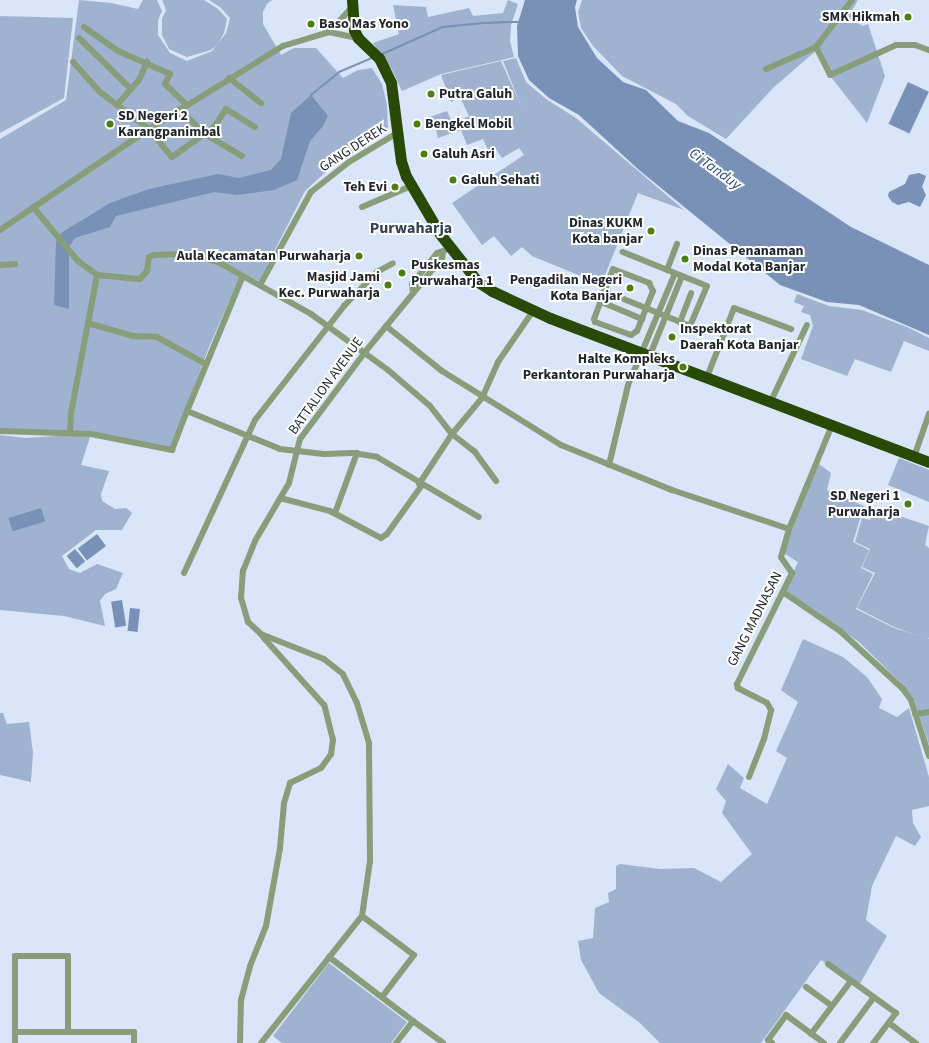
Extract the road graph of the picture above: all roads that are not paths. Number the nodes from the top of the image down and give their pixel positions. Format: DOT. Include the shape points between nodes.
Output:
graph roads {
  1 [pos="852,0"];
  2 [pos="352,4"];
  3 [pos="84,27"];
  4 [pos="328,32"];
  5 [pos="79,38"];
  6 [pos="358,38"];
  7 [pos="816,47"];
  8 [pos="929,50"];
  9 [pos="73,62"];
  10 [pos="147,62"];
  11 [pos="766,70"];
  12 [pos="229,78"];
  13 [pos="131,89"];
  14 [pos="261,103"];
  15 [pos="117,105"];
  16 [pos="186,105"];
  17 [pos="180,109"];
  18 [pos="255,128"];
  19 [pos="149,129"];
  20 [pos="203,133"];
  21 [pos="397,133"];
  22 [pos="242,156"];
  23 [pos="411,186"];
  24 [pos="33,207"];
  25 [pos="362,207"];
  26 [pos="0,230"];
  27 [pos="677,244"];
  28 [pos="446,249"];
  29 [pos="623,252"];
  30 [pos="392,263"];
  31 [pos="15,264"];
  32 [pos="0,265"];
  33 [pos="667,270"];
  34 [pos="675,273"];
  35 [pos="97,275"];
  36 [pos="243,276"];
  37 [pos="682,276"];
  38 [pos="260,285"];
  39 [pos="604,291"];
  40 [pos="691,293"];
  41 [pos="599,301"];
  42 [pos="646,309"];
  43 [pos="533,311"];
  44 [pos="658,314"];
  45 [pos="666,316"];
  46 [pos="642,319"];
  47 [pos="680,322"];
  48 [pos="88,323"];
  49 [pos="807,325"];
  50 [pos="328,326"];
  51 [pos="386,326"];
  52 [pos="791,329"];
  53 [pos="365,352"];
  54 [pos="646,354"];
  55 [pos="206,364"];
  56 [pos="708,377"];
  57 [pos="482,398"];
  58 [pos="771,401"];
  59 [pos="187,411"];
  60 [pos="929,415"];
  61 [pos="832,425"];
  62 [pos="0,432"];
  63 [pos="70,433"];
  64 [pos="452,434"];
  65 [pos="247,437"];
  66 [pos="296,450"];
  67 [pos="357,453"];
  68 [pos="914,457"];
  69 [pos="929,462"];
  70 [pos="608,465"];
  71 [pos="496,481"];
  72 [pos="421,484"];
  73 [pos="280,498"];
  74 [pos="335,513"];
  75 [pos="479,518"];
  76 [pos="789,529"];
  77 [pos="184,573"];
  78 [pos="783,592"];
  79 [pos="260,634"];
  80 [pos="929,712"];
  81 [pos="916,714"];
  82 [pos="929,756"];
  83 [pos="748,777"];
  84 [pos="362,916"];
  85 [pos="329,957"];
  86 [pos="828,964"];
  87 [pos="852,981"];
  88 [pos="806,987"];
  89 [pos="382,997"];
  90 [pos="874,997"];
  91 [pos="832,1006"];
  92 [pos="413,1021"];
  93 [pos="888,1023"];
  94 [pos="15,1032"];
  95 [pos="68,1032"];
  96 [pos="811,1034"];
  97 [pos="770,1042"];
  98 [pos="912,1042"];
  99 [pos="15,1043"];
  100 [pos="134,1043"];
  101 [pos="240,1043"];
  102 [pos="261,1043"];
  103 [pos="396,1043"];
  104 [pos="443,1043"];
  105 [pos="824,1043"];
  106 [pos="840,1043"];
  107 [pos="873,1043"];
  1 -- 7 [label="street"];
  2 -- 4 [label="street"];
  2 -- 6 [label="highway" via="354,30"];
  3 -- 10 [label="street" via="118,51"];
  4 -- 6 [label="street"];
  4 -- 12 [label="street" via="282,46"];
  5 -- 13 [label="street"];
  6 -- 21 [label="highway" via="386,69 395,99"];
  7 -- 8 [label="street" via="830,75 896,45"];
  7 -- 11 [label="street"];
  9 -- 15 [label="street" via="100,92"];
  10 -- 13 [label="street" via="142,75"];
  10 -- 16 [label="street" via="170,74 165,84"];
  12 -- 14 [label="street"];
  12 -- 16 [label="street"];
  13 -- 15 [label="street"];
  15 -- 19 [label="street"];
  16 -- 17 [label="street"];
  17 -- 19 [label="street"];
  17 -- 20 [label="street"];
  18 -- 20 [label="street" via="227,108 214,127"];
  19 -- 20 [label="street" via="173,158"];
  19 -- 24 [label="street"];
  20 -- 22 [label="street"];
  21 -- 23 [label="highway" via="403,167"];
  21 -- 38 [label="street, GANG DEREK" via="349,162 311,192"];
  23 -- 25 [label="street"];
  23 -- 28 [label="highway"];
  24 -- 26 [label="street"];
  24 -- 35 [label="street" via="78,261"];
  27 -- 33 [label="street"];
  28 -- 43 [label="highway" via="484,286"];
  28 -- 51 [label="street, BATTALION AVENUE" via="442,258"];
  29 -- 33 [label="street"];
  30 -- 50 [label="street" via="362,286"];
  31 -- 32 [label="street"];
  33 -- 34 [label="street"];
  34 -- 37 [label="street"];
  34 -- 44 [label="street"];
  35 -- 36 [label="street" via="140,279 147,272 149,257 190,254 218,262"];
  35 -- 48 [label="street"];
  36 -- 38 [label="street"];
  36 -- 55 [label="street"];
  37 -- 45 [label="street"];
  37 -- 47 [label="street" via="707,286 690,326"];
  38 -- 50 [label="street"];
  39 -- 41 [label="street"];
  39 -- 42 [label="street"];
  39 -- 42 [label="street" via="613,269 649,283 653,291"];
  40 -- 47 [label="street"];
  41 -- 46 [label="street"];
  41 -- 46 [label="street" via="594,314 595,322 631,335 637,331"];
  42 -- 44 [label="street"];
  42 -- 46 [label="street"];
  43 -- 54 [label="highway"];
  43 -- 57 [label="street" via="498,362"];
  44 -- 45 [label="street"];
  44 -- 54 [label="street"];
  45 -- 47 [label="street"];
  45 -- 54 [label="street"];
  48 -- 55 [label="street" via="133,336 157,337"];
  48 -- 63 [label="street" via="71,413"];
  49 -- 58 [label="street"];
  50 -- 53 [label="street"];
  50 -- 65 [label="street" via="267,403"];
  51 -- 53 [label="street, BATTALION AVENUE"];
  51 -- 57 [label="street" via="442,371"];
  52 -- 56 [label="street" via="734,308"];
  53 -- 64 [label="street" via="430,406"];
  53 -- 66 [label="street, BATTALION AVENUE" via="303,434"];
  54 -- 56 [label="highway"];
  54 -- 70 [label="street" via="628,385"];
  55 -- 59 [label="street"];
  56 -- 58 [label="highway"];
  57 -- 64 [label="street"];
  57 -- 70 [label="street" via="550,439"];
  58 -- 61 [label="highway"];
  59 -- 63 [label="street" via="172,450 91,434"];
  59 -- 65 [label="street"];
  60 -- 68 [label="street"];
  61 -- 68 [label="highway"];
  61 -- 76 [label="street, GANG MADNASAN"];
  62 -- 63 [label="street"];
  64 -- 71 [label="street" via="475,452"];
  64 -- 72 [label="street"];
  65 -- 66 [label="street" via="271,446"];
  65 -- 77 [label="street"];
  66 -- 67 [label="street" via="324,454"];
  66 -- 73 [label="street, BATTALION AVENUE" via="293,472"];
  67 -- 72 [label="street" via="384,460"];
  67 -- 74 [label="street"];
  68 -- 69 [label="highway"];
  70 -- 76 [label="street"];
  72 -- 74 [label="street" via="387,534 381,538"];
  72 -- 75 [label="street"];
  73 -- 74 [label="street" via="316,505"];
  73 -- 79 [label="street, BATTALION AVENUE" via="255,541 241,587 243,610 248,622"];
  76 -- 78 [label="street, GANG MADNASAN" via="781,557 792,573"];
  78 -- 81 [label="street" via="856,644 903,689 912,700"];
  78 -- 83 [label="street, GANG MADNASAN" via="737,684 738,688 763,700 770,707 770,718"];
  79 -- 84 [label="street" via="324,659 343,674 357,703 369,743 370,861"];
  79 -- 101 [label="street, BATTALION AVENUE" via="324,705 333,740 331,754 320,768 290,783 284,803 280,848 266,926 250,966 241,1000"];
  80 -- 81 [label="street"];
  81 -- 82 [label="street"];
  84 -- 85 [label="street"];
  84 -- 89 [label="street" via="414,955"];
  85 -- 89 [label="street"];
  85 -- 102 [label="street"];
  86 -- 87 [label="street"];
  87 -- 90 [label="street"];
  87 -- 91 [label="street"];
  88 -- 91 [label="street"];
  89 -- 92 [label="street"];
  90 -- 93 [label="street" via="896,1013"];
  90 -- 106 [label="street"];
  91 -- 96 [label="street"];
  92 -- 103 [label="street"];
  92 -- 104 [label="street"];
  93 -- 98 [label="street"];
  93 -- 107 [label="street"];
  94 -- 95 [label="street"];
  94 -- 95 [label="street" via="15,956 68,956"];
  94 -- 99 [label="street"];
  95 -- 100 [label="street" via="134,1032"];
  96 -- 97 [label="street" via="786,1015"];
  96 -- 105 [label="street"];
}
